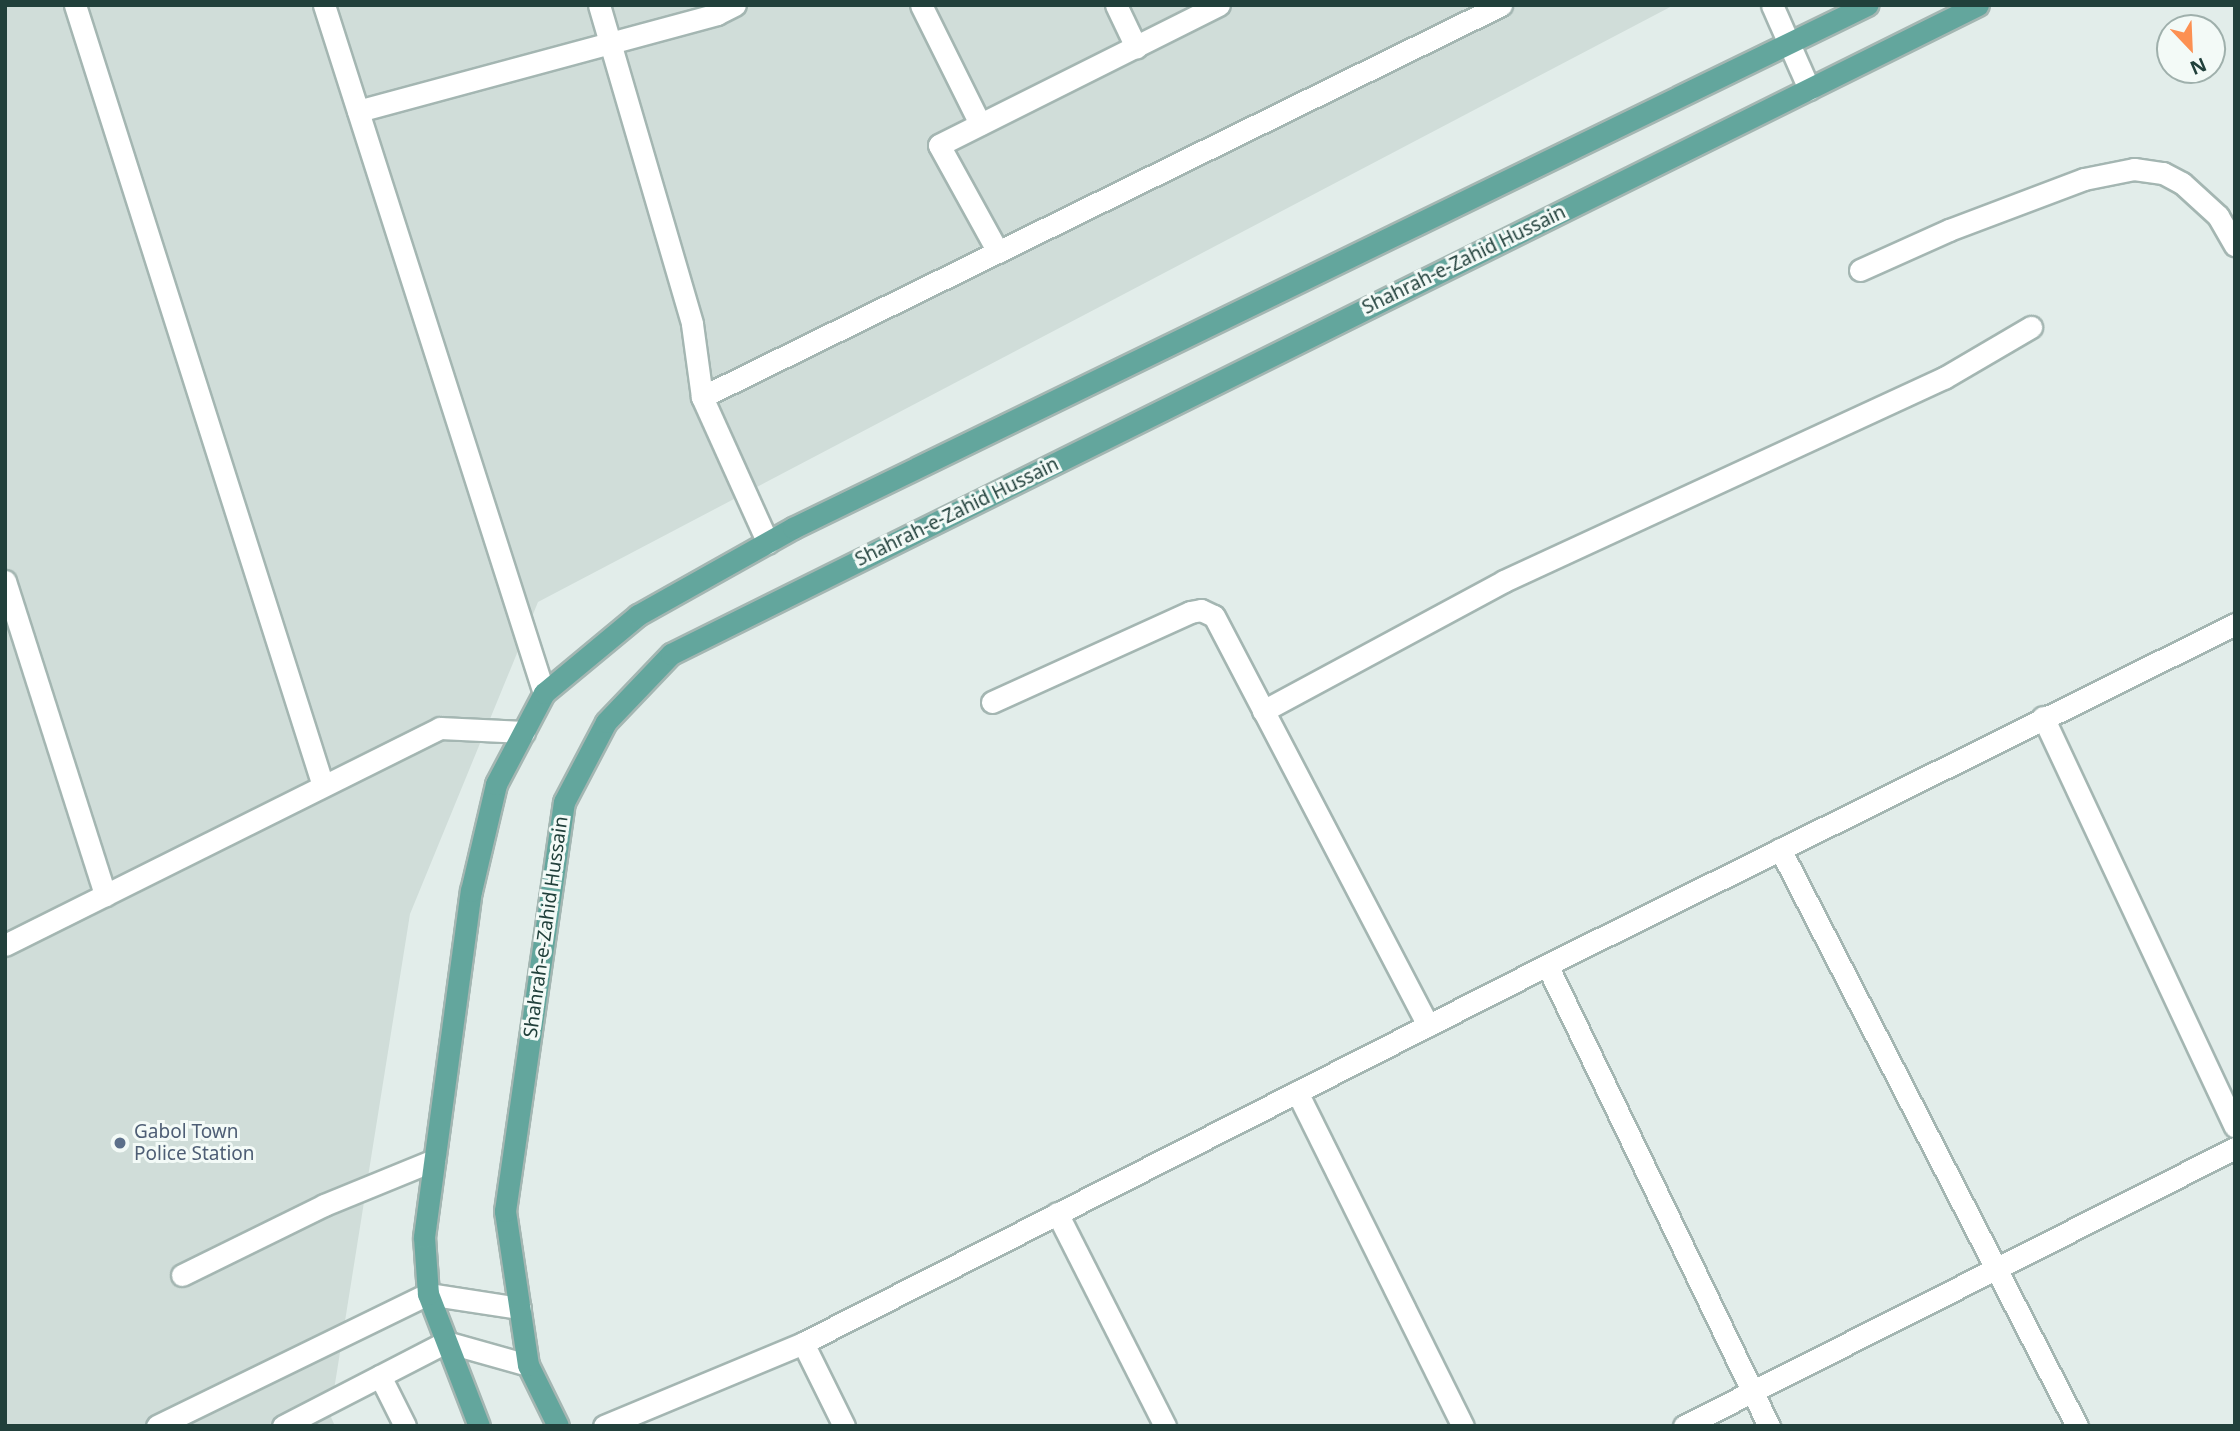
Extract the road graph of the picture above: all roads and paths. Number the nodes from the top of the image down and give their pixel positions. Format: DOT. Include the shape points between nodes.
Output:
graph roads {
  1 [pos="75,5"];
  2 [pos="324,5"];
  3 [pos="599,5"];
  4 [pos="735,5"];
  5 [pos="921,5"];
  6 [pos="1116,5"];
  7 [pos="1219,5"];
  8 [pos="1501,5"];
  9 [pos="1772,5"];
  10 [pos="1867,5"];
  11 [pos="1963,8"];
  12 [pos="610,43"];
  13 [pos="1789,43"];
  14 [pos="1136,47"];
  15 [pos="1809,89"];
  16 [pos="358,111"];
  17 [pos="980,124"];
  18 [pos="2235,245"];
  19 [pos="998,252"];
  20 [pos="1860,270"];
  21 [pos="2031,327"];
  22 [pos="702,397"];
  23 [pos="768,543"];
  24 [pos="5,581"];
  25 [pos="2235,624"];
  26 [pos="544,694"];
  27 [pos="992,702"];
  28 [pos="1263,711"];
  29 [pos="2043,717"];
  30 [pos="524,732"];
  31 [pos="323,786"];
  32 [pos="1780,849"];
  33 [pos="105,895"];
  34 [pos="5,944"];
  35 [pos="1547,965"];
  36 [pos="1428,1026"];
  37 [pos="1297,1092"];
  38 [pos="2235,1126"];
  39 [pos="2235,1148"];
  40 [pos="434,1160"];
  41 [pos="1058,1213"];
  42 [pos="1996,1269"];
  43 [pos="182,1275"];
  44 [pos="428,1294"];
  45 [pos="520,1308"];
  46 [pos="446,1342"];
  47 [pos="803,1343"];
  48 [pos="528,1365"];
  49 [pos="380,1376"];
  50 [pos="1753,1391"];
  51 [pos="157,1426"];
  52 [pos="283,1426"];
  53 [pos="405,1426"];
  54 [pos="479,1426"];
  55 [pos="558,1426"];
  56 [pos="604,1426"];
  57 [pos="844,1426"];
  58 [pos="1165,1426"];
  59 [pos="1463,1426"];
  60 [pos="1684,1426"];
  61 [pos="1769,1426"];
  62 [pos="2077,1426"];
  1 -- 31 [label="street"];
  2 -- 16 [label="street"];
  3 -- 12 [label="street"];
  4 -- 12 [label="street"];
  5 -- 17 [label="street"];
  6 -- 14 [label="street"];
  7 -- 14 [label="street"];
  8 -- 19 [label="street"];
  9 -- 13 [label="street"];
  10 -- 13 [label="main road"];
  11 -- 15 [label="main road, Shahrah-e-Zahid Hussain"];
  12 -- 16 [label="street"];
  12 -- 22 [label="street" via="692,324"];
  13 -- 15 [label="street"];
  13 -- 23 [label="main road"];
  14 -- 17 [label="street"];
  15 -- 45 [label="main road, Shahrah-e-Zahid Hussain" via="671,654 606,722 564,802 505,1212"];
  16 -- 26 [label="street"];
  17 -- 19 [label="street" via="939,145"];
  18 -- 20 [label="street" via="2218,216 2182,183 2163,173 2134,169 2084,179 1949,230"];
  19 -- 22 [label="street"];
  21 -- 28 [label="street" via="1944,378 1504,581"];
  22 -- 23 [label="street"];
  23 -- 26 [label="main road" via="638,615"];
  24 -- 33 [label="street"];
  25 -- 29 [label="street"];
  26 -- 30 [label="main road"];
  27 -- 28 [label="street" via="1201,610 1213,616"];
  28 -- 36 [label="street"];
  29 -- 32 [label="street"];
  29 -- 38 [label="street"];
  30 -- 31 [label="street" via="440,728"];
  30 -- 40 [label="main road" via="496,784 471,891"];
  31 -- 33 [label="street"];
  32 -- 35 [label="street"];
  32 -- 42 [label="street"];
  33 -- 34 [label="street"];
  35 -- 36 [label="street"];
  35 -- 50 [label="street"];
  36 -- 37 [label="street"];
  37 -- 41 [label="street"];
  37 -- 59 [label="street"];
  39 -- 42 [label="street"];
  40 -- 43 [label="street" via="324,1205"];
  40 -- 44 [label="main road" via="424,1237"];
  41 -- 47 [label="street"];
  41 -- 58 [label="street"];
  42 -- 50 [label="street"];
  42 -- 62 [label="street"];
  44 -- 45 [label="street"];
  44 -- 46 [label="main road"];
  44 -- 51 [label="street"];
  45 -- 48 [label="main road, Shahrah-e-Zahid Hussain"];
  46 -- 48 [label="street"];
  46 -- 49 [label="street"];
  46 -- 54 [label="main road"];
  47 -- 56 [label="street"];
  47 -- 57 [label="street"];
  48 -- 55 [label="main road, Shahrah-e-Zahid Hussain"];
  49 -- 52 [label="street"];
  49 -- 53 [label="street"];
  50 -- 60 [label="street"];
  50 -- 61 [label="street"];
}
